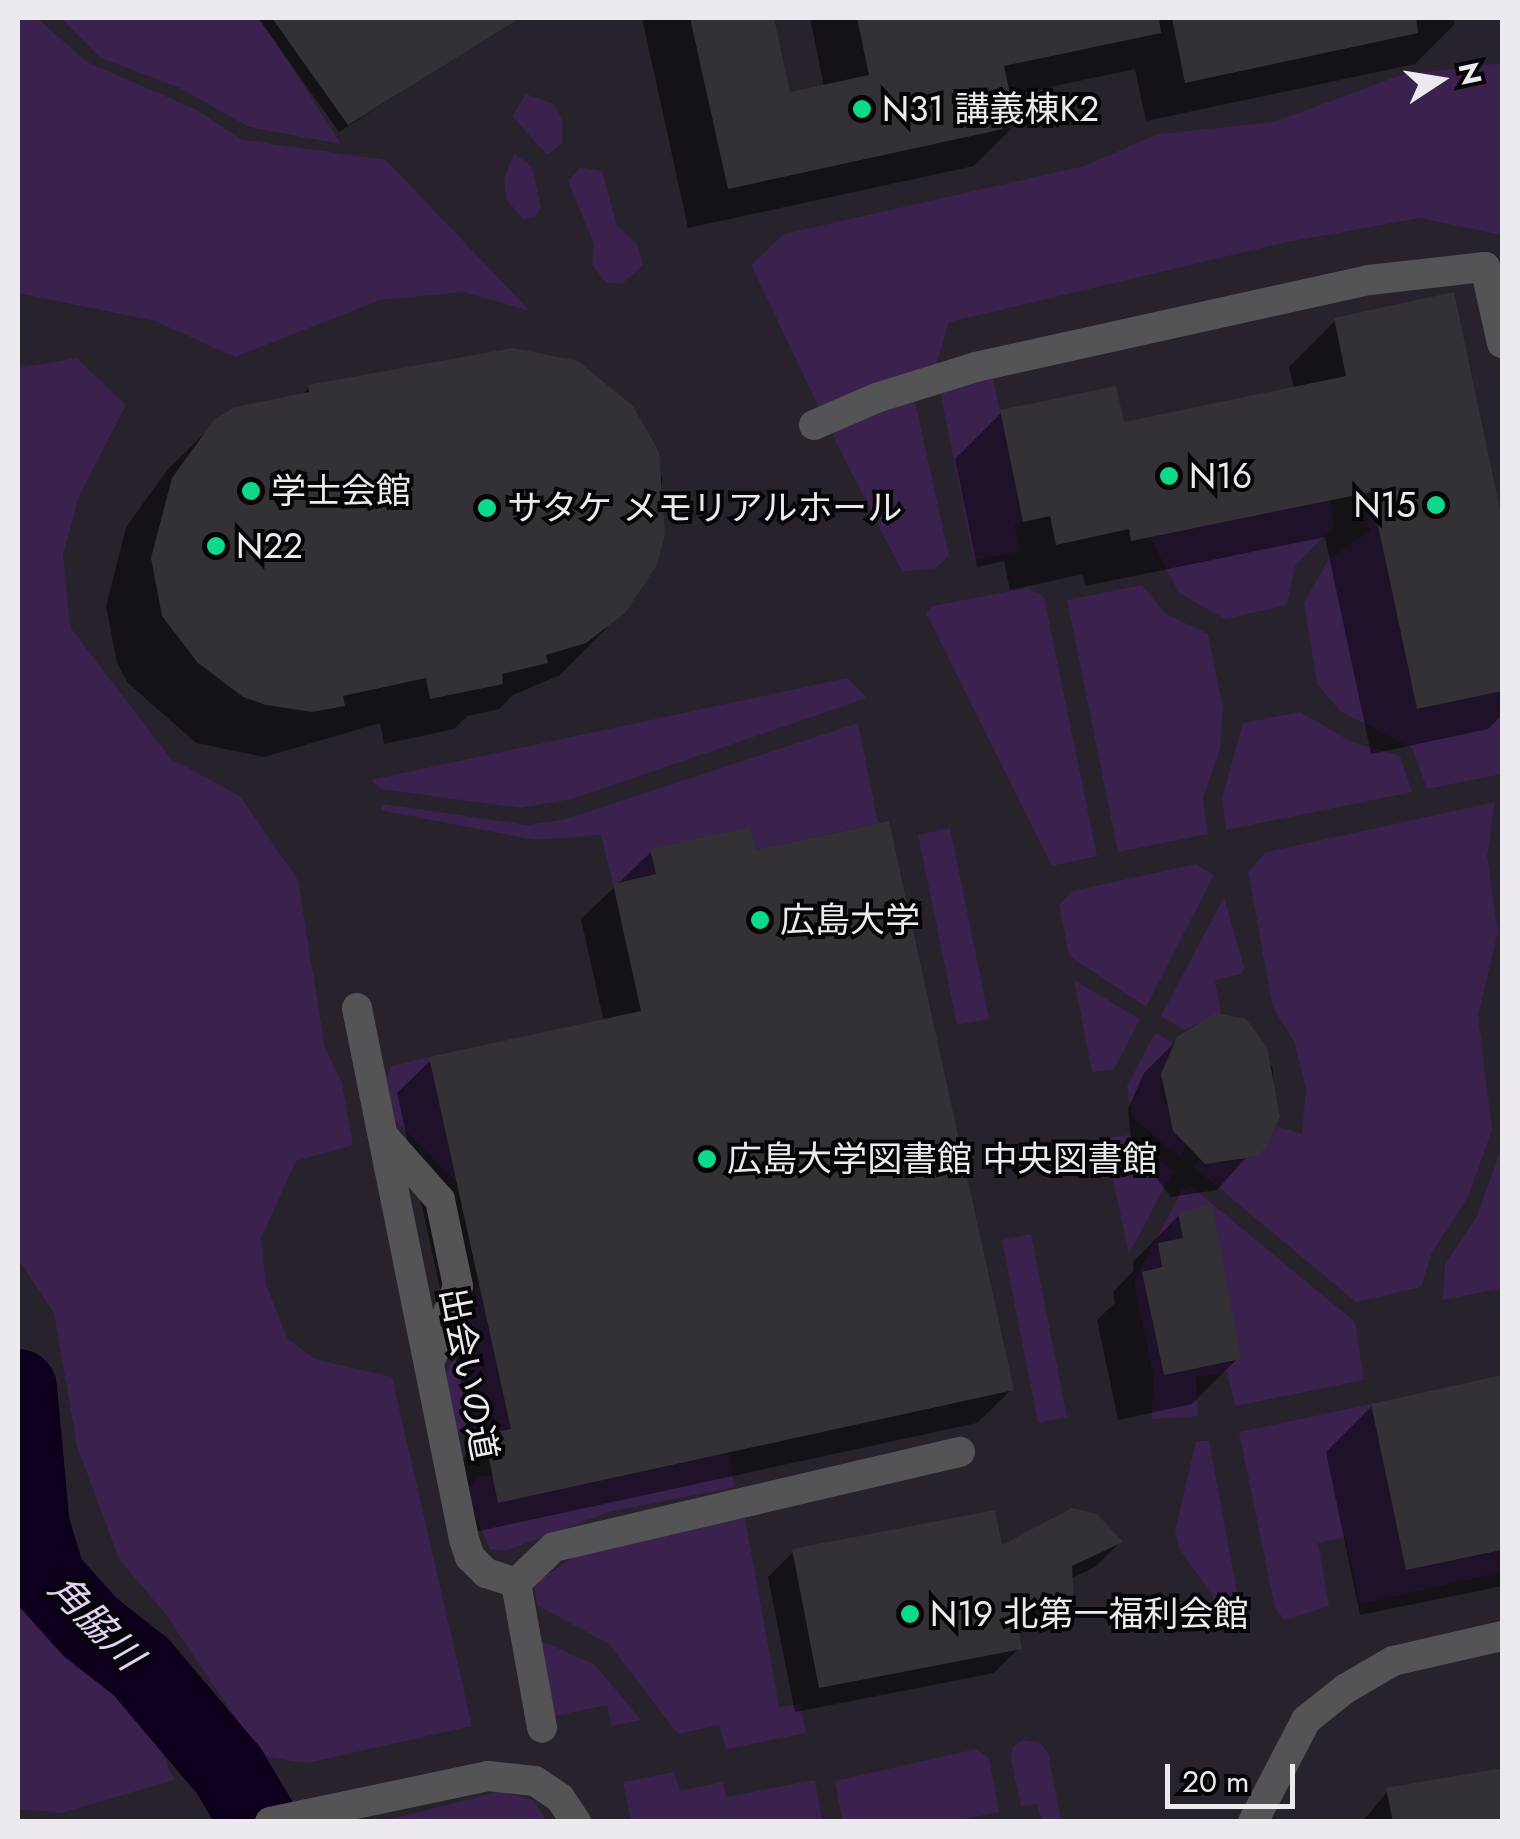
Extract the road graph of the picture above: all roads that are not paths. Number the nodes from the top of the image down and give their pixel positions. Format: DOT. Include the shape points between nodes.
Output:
graph roads {
  1 [pos="1502,343"];
  2 [pos="814,426"];
  3 [pos="358,1008"];
  4 [pos="383,1135"];
  5 [pos="430,1364"];
  6 [pos="960,1452"];
  7 [pos="516,1584"];
  8 [pos="1502,1636"];
  9 [pos="542,1728"];
  10 [pos="270,1822"];
  11 [pos="576,1822"];
  12 [pos="1253,1822"];
  1 -- 2 [label="lane" via="1485,267 1370,280 976,367 876,398"];
  3 -- 4 [label="lane, 出会いの道"];
  4 -- 5 [label="lane, 出会いの道"];
  4 -- 5 [label="lane" via="440,1200 458,1286"];
  5 -- 7 [label="lane, 出会いの道" via="470,1557"];
  6 -- 7 [label="lane" via="554,1547"];
  7 -- 9 [label="lane"];
  8 -- 12 [label="lane" via="1393,1661 1344,1689 1306,1720"];
  10 -- 11 [label="lane" via="488,1776 535,1781 560,1798"];
}
